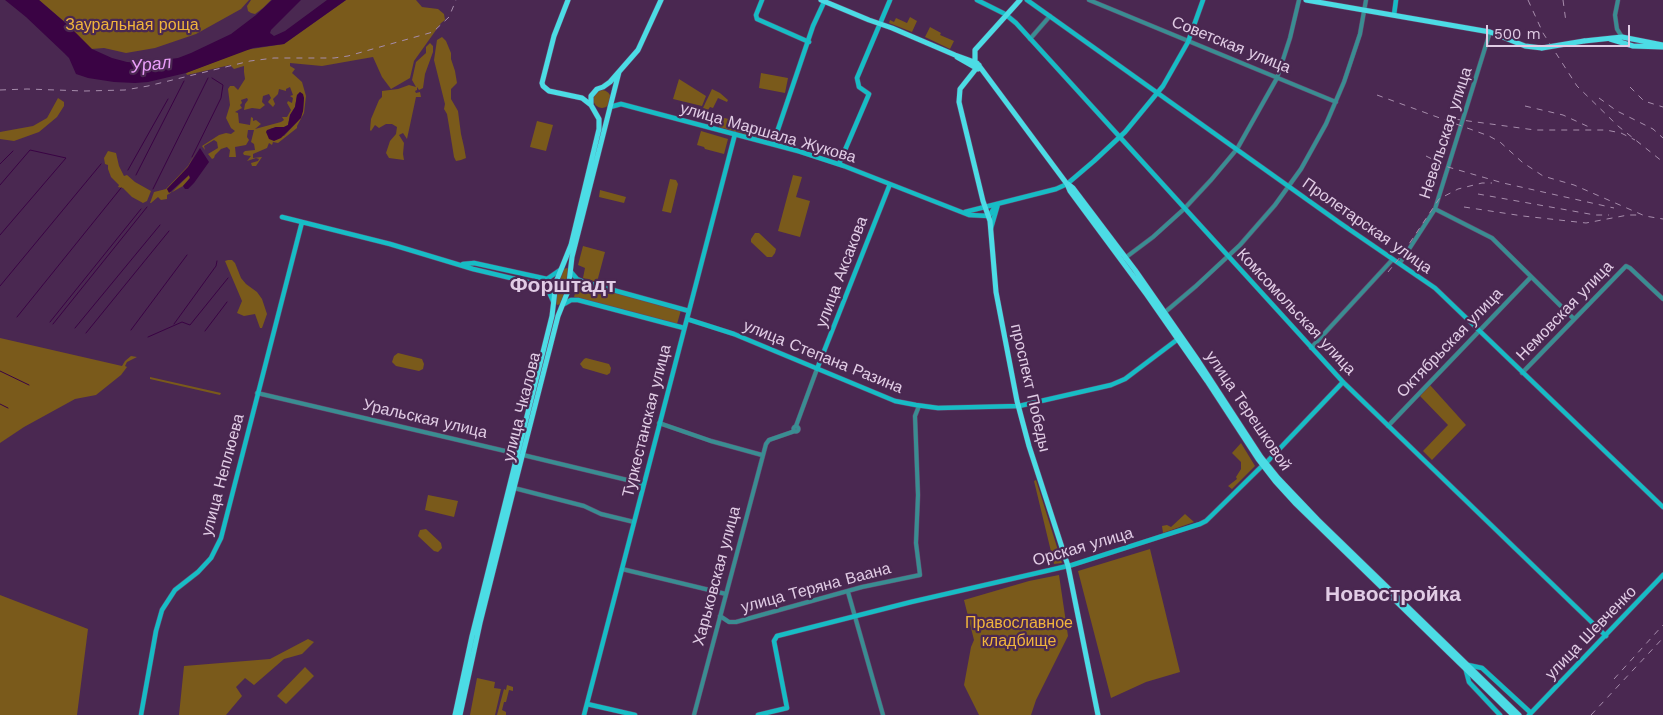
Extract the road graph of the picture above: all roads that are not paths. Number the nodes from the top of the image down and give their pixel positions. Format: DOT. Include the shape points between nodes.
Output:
graph roads {
  1 [pos="568,0"];
  2 [pos="661,0"];
  3 [pos="762,0"];
  4 [pos="823,0"];
  5 [pos="890,0"];
  6 [pos="977,0"];
  7 [pos="1020,0"];
  8 [pos="1027,0"];
  9 [pos="1089,0"];
  10 [pos="1203,0"];
  11 [pos="1299,0"];
  12 [pos="1306,0"];
  13 [pos="1366,0"];
  14 [pos="1396,0"];
  15 [pos="1618,0"];
  16 [pos="1365,10"];
  17 [pos="1394,15"];
  18 [pos="1007,16"];
  19 [pos="1050,16"];
  20 [pos="880,24"];
  21 [pos="1617,28"];
  22 [pos="1490,32"];
  23 [pos="1612,37"];
  24 [pos="1622,37"];
  25 [pos="1605,38"];
  26 [pos="1634,39"];
  27 [pos="1030,40"];
  28 [pos="1645,41"];
  29 [pos="809,42"];
  30 [pos="1188,42"];
  31 [pos="1633,46"];
  32 [pos="1663,46"];
  33 [pos="1644,47"];
  34 [pos="955,55"];
  35 [pos="974,61"];
  36 [pos="978,67"];
  37 [pos="620,69"];
  38 [pos="1277,78"];
  39 [pos="603,87"];
  40 [pos="1158,93"];
  41 [pos="592,94"];
  42 [pos="613,94"];
  43 [pos="582,98"];
  44 [pos="1336,102"];
  45 [pos="621,104"];
  46 [pos="593,107"];
  47 [pos="610,107"];
  48 [pos="736,134"];
  49 [pos="1119,138"];
  50 [pos="773,144"];
  51 [pos="1237,149"];
  52 [pos="840,164"];
  53 [pos="890,184"];
  54 [pos="1067,184"];
  55 [pos="1289,187"];
  56 [pos="997,205"];
  57 [pos="985,207"];
  58 [pos="1184,209"];
  59 [pos="1435,209"];
  60 [pos="964,212"];
  61 [pos="989,216"];
  62 [pos="282,217"];
  63 [pos="302,222"];
  64 [pos="990,229"];
  65 [pos="1228,257"];
  66 [pos="1125,258"];
  67 [pos="1393,258"];
  68 [pos="1400,263"];
  69 [pos="461,264"];
  70 [pos="562,269"];
  71 [pos="572,272"];
  72 [pos="1531,277"];
  73 [pos="548,279"];
  74 [pos="546,287"];
  75 [pos="1663,299"];
  76 [pos="553,301"];
  77 [pos="564,304"];
  78 [pos="689,311"];
  79 [pos="1164,312"];
  80 [pos="687,319"];
  81 [pos="1574,319"];
  82 [pos="684,328"];
  83 [pos="1478,331"];
  84 [pos="1178,339"];
  85 [pos="1311,348"];
  86 [pos="817,368"];
  87 [pos="1522,373"];
  88 [pos="1343,382"];
  89 [pos="257,394"];
  90 [pos="919,406"];
  91 [pos="1019,406"];
  92 [pos="660,423"];
  93 [pos="1388,426"];
  94 [pos="525,435"];
  95 [pos="766,444"];
  96 [pos="520,454"];
  97 [pos="762,455"];
  98 [pos="1264,464"];
  99 [pos="644,484"];
  100 [pos="514,488"];
  101 [pos="1663,507"];
  102 [pos="634,522"];
  103 [pos="1068,566"];
  104 [pos="622,569"];
  105 [pos="1663,575"];
  106 [pos="486,591"];
  107 [pos="848,592"];
  108 [pos="726,594"];
  109 [pos="720,616"];
  110 [pos="855,617"];
  111 [pos="1606,636"];
  112 [pos="470,655"];
  113 [pos="1467,666"];
  114 [pos="1496,696"];
  115 [pos="587,704"];
  116 [pos="1528,714"];
  117 [pos="141,715"];
  118 [pos="455,715"];
  119 [pos="460,715"];
  120 [pos="584,715"];
  121 [pos="635,715"];
  122 [pos="694,715"];
  123 [pos="758,715"];
  124 [pos="883,715"];
  125 [pos="1098,715"];
  126 [pos="1500,715"];
  127 [pos="1513,715"];
  128 [pos="1519,715"];
  1 -- 43 [label="main road" via="542,79 543,86 549,91"];
  2 -- 37 [label="main road" via="639,48"];
  3 -- 29 [label="main road" via="757,19"];
  4 -- 20 [label="main road"];
  4 -- 29 [label="main road"];
  5 -- 20 [label="main road"];
  6 -- 18 [label="main road, Комсомольская улица"];
  7 -- 18 [label="main road"];
  8 -- 19 [label="main road, Пролетарская улица"];
  9 -- 30 [label="street, Советская улица"];
  10 -- 30 [label="main road"];
  11 -- 38 [label="street"];
  12 -- 16 [label="main road"];
  13 -- 16 [label="street"];
  14 -- 17 [label="main road"];
  15 -- 21 [label="street" via="1615,10"];
  16 -- 17 [label="main road"];
  16 -- 44 [label="street" via="1354,55"];
  17 -- 22 [label="main road"];
  18 -- 27 [label="main road, Комсомольская улица"];
  18 -- 35 [label="main road" via="975,50"];
  19 -- 27 [label="street"];
  19 -- 40 [label="main road, Пролетарская улица"];
  20 -- 34 [label="main road"];
  20 -- 52 [label="main road" via="857,81 859,87 869,94"];
  21 -- 23 [label="street"];
  21 -- 24 [label="street"];
  22 -- 25 [label="main road, bridge" via="1525,46 1542,48"];
  22 -- 59 [label="street, Невельская улица"];
  23 -- 24 [label="main road"];
  23 -- 25 [label="main road"];
  24 -- 26 [label="main road"];
  25 -- 31 [label="main road"];
  26 -- 28 [label="main road"];
  26 -- 31 [label="main road"];
  27 -- 49 [label="main road, Комсомольская улица"];
  28 -- 32 [label="main road"];
  28 -- 33 [label="main road"];
  29 -- 50 [label="main road"];
  30 -- 38 [label="street, Советская улица"];
  30 -- 40 [label="main road"];
  31 -- 33 [label="main road"];
  32 -- 33 [label="main road"];
  34 -- 35 [label="main road"];
  34 -- 36 [label="main road"];
  35 -- 36 [label="main road"];
  36 -- 54 [label="main road, улица Терешковой"];
  36 -- 57 [label="main road, проспект Победы" via="960,89 959,97"];
  37 -- 39 [label="main road"];
  37 -- 42 [label="main road"];
  38 -- 44 [label="street, Советская улица"];
  38 -- 51 [label="street"];
  39 -- 41 [label="main road"];
  39 -- 42 [label="main road"];
  40 -- 49 [label="main road"];
  40 -- 51 [label="main road, Пролетарская улица"];
  41 -- 43 [label="main road"];
  41 -- 46 [label="main road"];
  42 -- 45 [label="main road"];
  42 -- 47 [label="main road"];
  43 -- 46 [label="main road"];
  44 -- 55 [label="street" via="1312,151"];
  45 -- 47 [label="main road, улица Маршала Жукова"];
  45 -- 48 [label="main road, улица Маршала Жукова"];
  46 -- 47 [label="main road" via="600,110"];
  46 -- 70 [label="main road, улица Чкалова" via="599,119 599,129 571,246"];
  47 -- 71 [label="main road, улица Чкалова" via="572,257"];
  48 -- 50 [label="main road, улица Маршала Жукова"];
  48 -- 78 [label="main road, Туркестанская улица"];
  49 -- 54 [label="main road"];
  49 -- 58 [label="main road, Комсомольская улица"];
  50 -- 52 [label="main road, улица Маршала Жукова"];
  51 -- 55 [label="main road, Пролетарская улица"];
  51 -- 58 [label="street"];
  52 -- 53 [label="main road, улица Маршала Жукова"];
  53 -- 60 [label="main road, улица Маршала Жукова"];
  53 -- 86 [label="main road, улица Аксакова"];
  54 -- 56 [label="main road"];
  54 -- 66 [label="main road, улица Терешковой"];
  54 -- 84 [label="main road, улица Терешковой"];
  55 -- 65 [label="street"];
  55 -- 67 [label="main road, Пролетарская улица"];
  56 -- 57 [label="main road"];
  56 -- 61 [label="main road"];
  56 -- 64 [label="main road"];
  57 -- 60 [label="main road"];
  57 -- 61 [label="main road, проспект Победы"];
  58 -- 65 [label="main road, Комсомольская улица"];
  58 -- 66 [label="street" via="1151,240"];
  59 -- 68 [label="street, Невельская улица"];
  59 -- 72 [label="street" via="1492,238"];
  60 -- 61 [label="main road, улица Маршала Жукова"];
  61 -- 64 [label="main road, проспект Победы"];
  62 -- 63 [label="main road"];
  63 -- 69 [label="main road"];
  63 -- 89 [label="main road, улица Неплюева"];
  64 -- 91 [label="main road, проспект Победы" via="999,308"];
  65 -- 79 [label="street"];
  65 -- 85 [label="main road, Комсомольская улица"];
  66 -- 79 [label="main road, улица Терешковой"];
  67 -- 68 [label="main road, Пролетарская улица"];
  67 -- 85 [label="street"];
  68 -- 83 [label="main road, Пролетарская улица" via="1435,288"];
  69 -- 73 [label="main road" via="474,263"];
  69 -- 74 [label="main road"];
  70 -- 71 [label="main road" via="565,266"];
  70 -- 73 [label="main road"];
  70 -- 76 [label="main road, улица Чкалова"];
  71 -- 77 [label="main road, улица Чкалова"];
  71 -- 78 [label="main road" via="576,279 584,282"];
  72 -- 81 [label="street"];
  72 -- 83 [label="street, Октябрьская улица"];
  73 -- 74 [label="main road" via="550,285"];
  74 -- 76 [label="main road"];
  75 -- 81 [label="street, Немовская улица" via="1626,266"];
  76 -- 77 [label="main road" via="558,306"];
  76 -- 94 [label="main road, улица Чкалова"];
  77 -- 82 [label="main road" via="571,300 584,301"];
  77 -- 94 [label="main road, улица Чкалова"];
  78 -- 80 [label="main road, Туркестанская улица"];
  79 -- 98 [label="main road, улица Терешковой"];
  80 -- 82 [label="main road, Туркестанская улица"];
  80 -- 86 [label="main road, улица Степана Разина" via="734,334"];
  81 -- 87 [label="street, Немовская улица"];
  82 -- 92 [label="main road, Туркестанская улица"];
  83 -- 87 [label="main road, Пролетарская улица"];
  83 -- 93 [label="street, Октябрьская улица"];
  84 -- 91 [label="main road, улица Степана Разина" via="1121,381"];
  84 -- 98 [label="main road, улица Терешковой"];
  85 -- 88 [label="main road, Комсомольская улица"];
  86 -- 90 [label="main road, улица Степана Разина" via="895,401"];
  86 -- 95 [label="street, улица Аксакова" via="795,428"];
  87 -- 101 [label="main road, Пролетарская улица"];
  88 -- 93 [label="main road, Комсомольская улица"];
  88 -- 98 [label="main road, Орская улица"];
  89 -- 96 [label="street, Уральская улица"];
  89 -- 117 [label="main road, улица Неплюева" via="217,547 206,564 175,590 160,614"];
  90 -- 91 [label="main road, улица Степана Разина"];
  90 -- 107 [label="street, улица Теряна Ваана" via="915,416 916,543 920,575"];
  91 -- 103 [label="main road, проспект Победы"];
  92 -- 97 [label="street"];
  92 -- 99 [label="main road, Туркестанская улица"];
  93 -- 111 [label="main road, Комсомольская улица"];
  94 -- 96 [label="main road, улица Чкалова"];
  95 -- 97 [label="street, Харьковская улица"];
  96 -- 99 [label="street, Уральская улица"];
  96 -- 100 [label="main road, улица Чкалова"];
  96 -- 106 [label="main road, улица Чкалова"];
  97 -- 108 [label="street, Харьковская улица"];
  98 -- 103 [label="main road, Орская улица" via="1202,523"];
  98 -- 113 [label="main road, улица Терешковой" via="1296,504"];
  99 -- 102 [label="main road, Туркестанская улица"];
  100 -- 102 [label="street"];
  100 -- 106 [label="main road, улица Чкалова"];
  102 -- 104 [label="main road, Туркестанская улица"];
  103 -- 110 [label="main road, Орская улица"];
  103 -- 125 [label="main road, проспект Победы"];
  104 -- 108 [label="street"];
  104 -- 115 [label="main road, Туркестанская улица"];
  105 -- 111 [label="main road, улица Шевченко"];
  106 -- 112 [label="main road, улица Чкалова"];
  107 -- 109 [label="street, улица Теряна Ваана" via="736,622"];
  107 -- 110 [label="street"];
  108 -- 109 [label="street, Харьковская улица"];
  109 -- 122 [label="street, Харьковская улица"];
  110 -- 123 [label="main road, Орская улица" via="775,636 787,708"];
  110 -- 124 [label="street"];
  111 -- 116 [label="main road, улица Шевченко"];
  112 -- 118 [label="main road, улица Чкалова"];
  112 -- 119 [label="main road, улица Чкалова"];
  113 -- 114 [label="main road, улица Терешковой"];
  113 -- 116 [label="main road" via="1482,668"];
  113 -- 126 [label="main road" via="1469,682"];
  114 -- 127 [label="main road, улица Терешковой"];
  114 -- 128 [label="main road, улица Терешковой"];
  115 -- 120 [label="main road, Туркестанская улица"];
  115 -- 121 [label="main road"];
}
